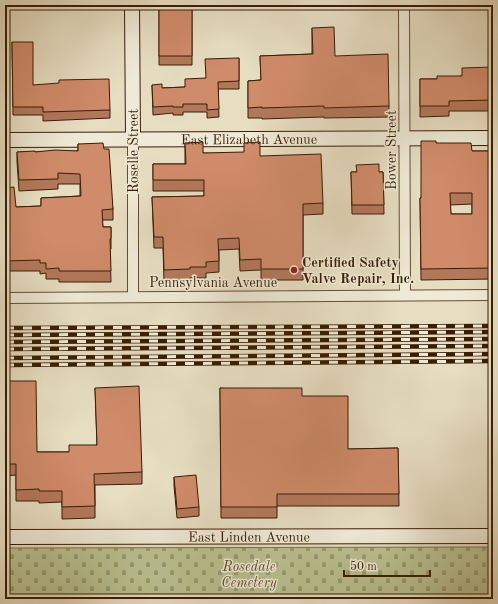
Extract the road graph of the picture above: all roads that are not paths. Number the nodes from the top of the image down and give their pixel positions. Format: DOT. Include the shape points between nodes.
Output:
graph roads {
  1 [pos="132,5"];
  2 [pos="404,5"];
  3 [pos="405,138"];
  4 [pos="493,138"];
  5 [pos="133,139"];
  6 [pos="5,140"];
  7 [pos="493,294"];
  8 [pos="405,295"];
  9 [pos="133,296"];
  10 [pos="5,298"];
  11 [pos="493,536"];
  12 [pos="5,537"];
  1 -- 5 [label="street, Roselle Street"];
  2 -- 3 [label="street, Bower Street"];
  3 -- 4 [label="street, East Elizabeth Avenue"];
  3 -- 5 [label="street, East Elizabeth Avenue"];
  3 -- 8 [label="street, Bower Street"];
  5 -- 6 [label="street, East Elizabeth Avenue"];
  5 -- 9 [label="street, Roselle Street"];
  7 -- 8 [label="street, Pennsylvania Avenue"];
  8 -- 9 [label="street, Pennsylvania Avenue"];
  9 -- 10 [label="street, Pennsylvania Avenue"];
  11 -- 12 [label="street, East Linden Avenue"];
}
